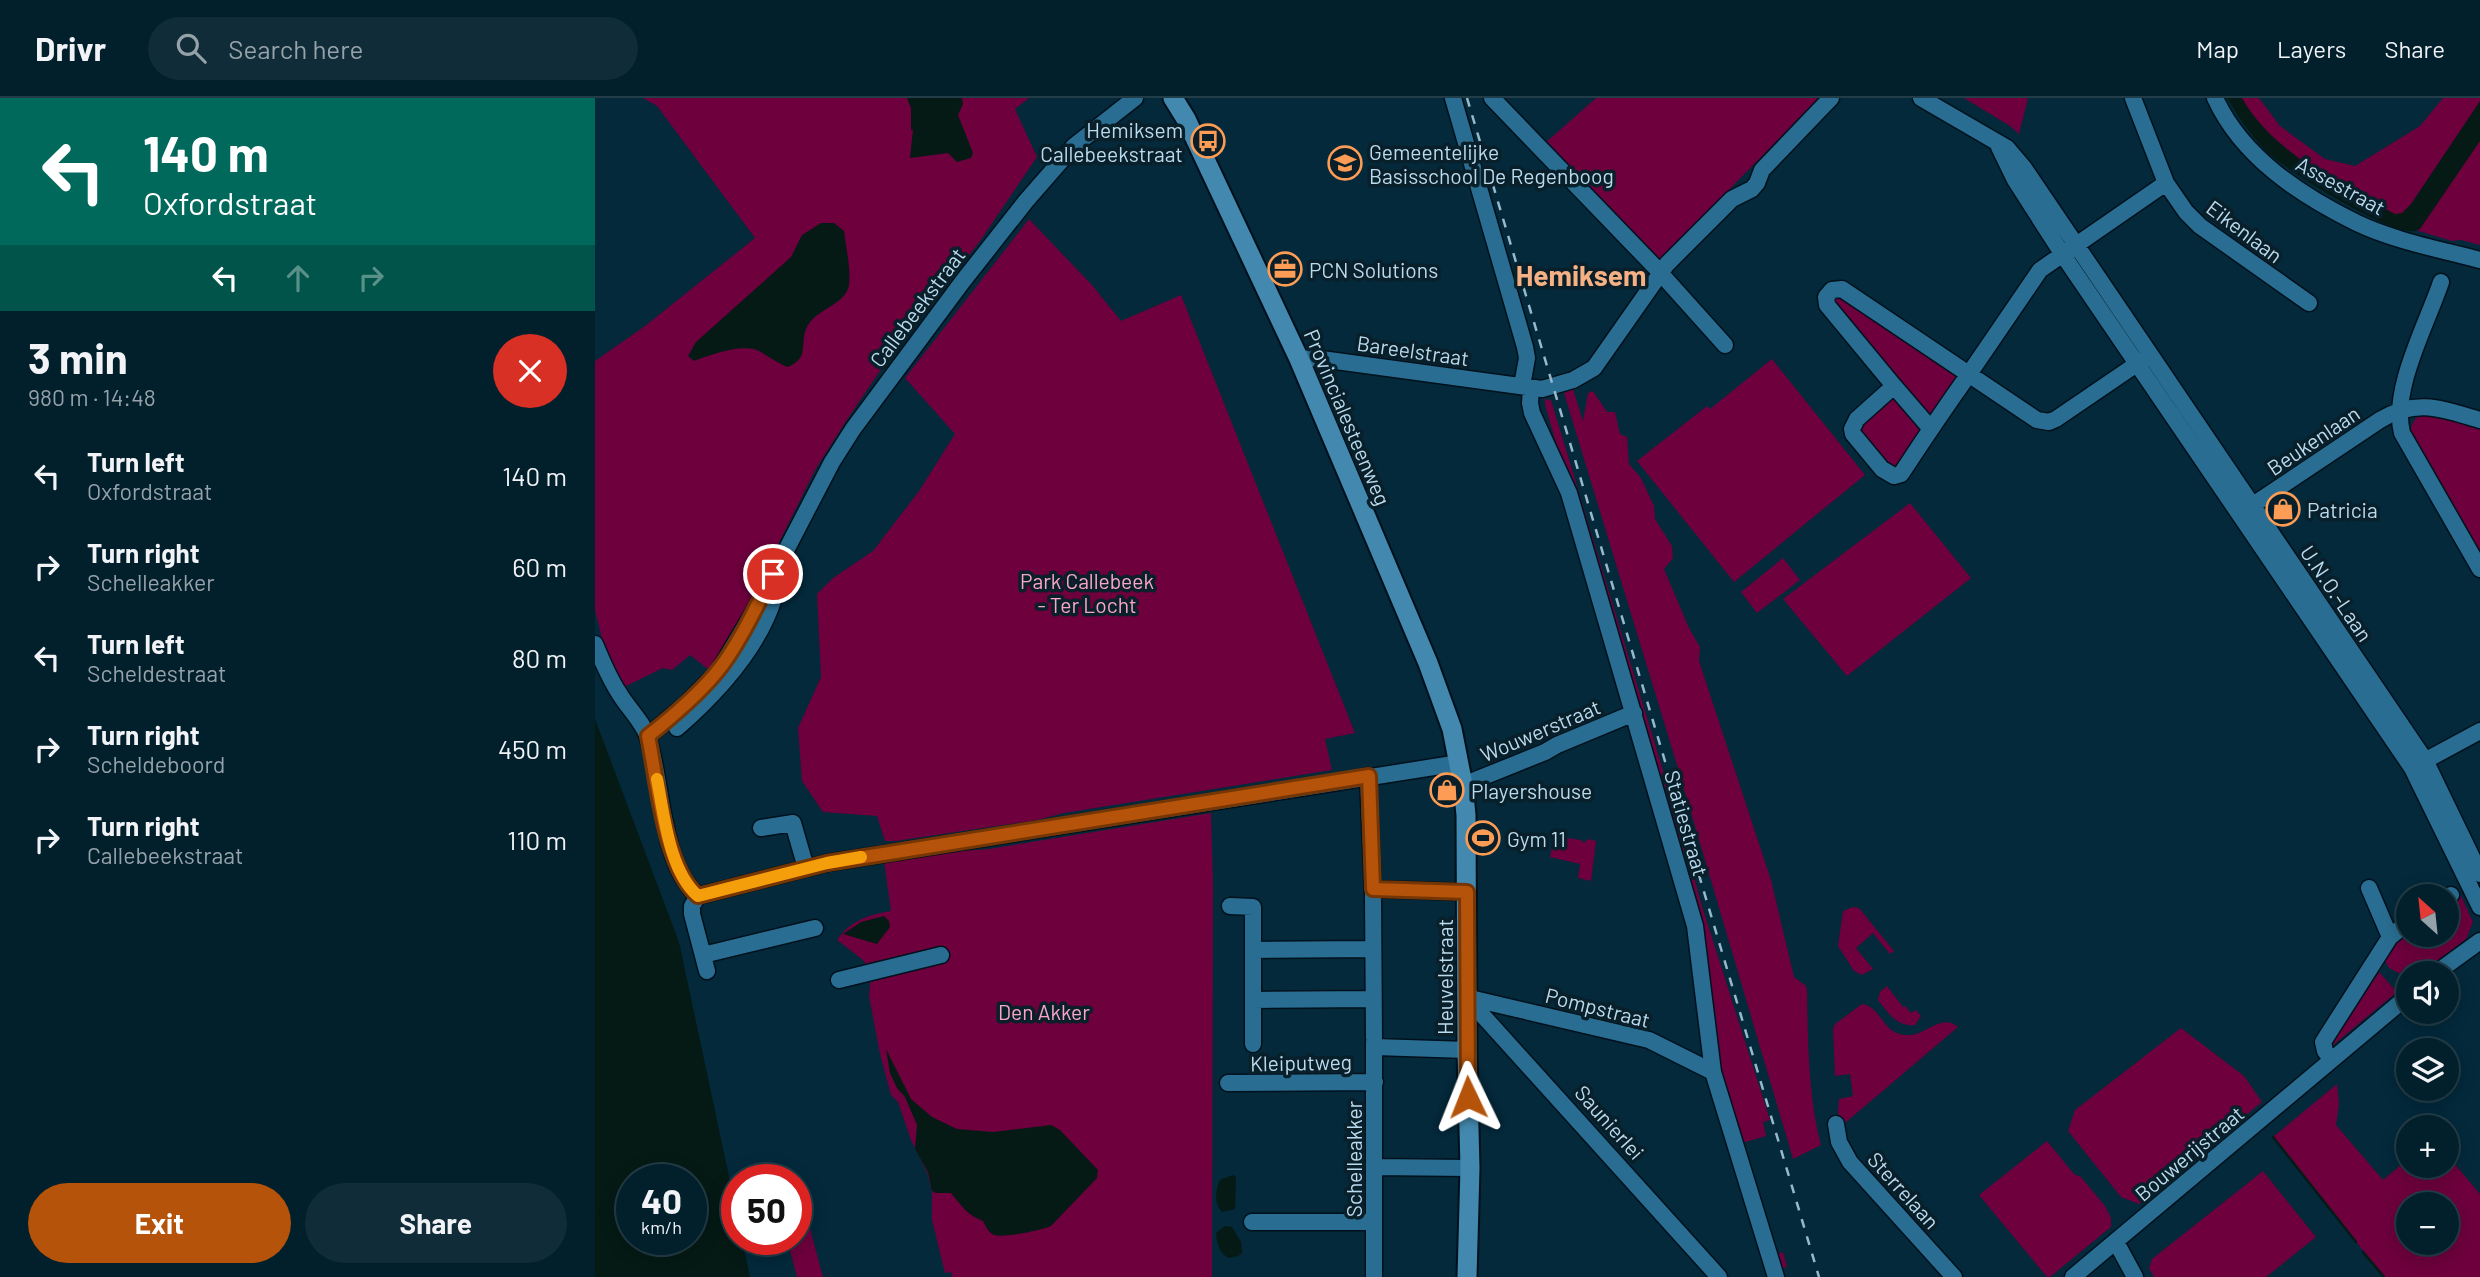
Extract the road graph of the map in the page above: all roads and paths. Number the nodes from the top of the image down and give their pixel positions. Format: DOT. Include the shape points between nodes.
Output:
graph roads {
  1 [pos="1135,98"];
  2 [pos="1173,98"];
  3 [pos="1453,98"];
  4 [pos="1492,98"];
  5 [pos="1831,98"];
  6 [pos="1921,98"];
  7 [pos="2133,98"];
  8 [pos="2214,98"];
  9 [pos="2166,183"];
  10 [pos="2070,251"];
  11 [pos="2480,260"];
  12 [pos="1660,272"];
  13 [pos="2441,282"];
  14 [pos="2308,303"];
  15 [pos="1725,345"];
  16 [pos="1299,359"];
  17 [pos="2144,359"];
  18 [pos="1969,374"];
  19 [pos="1894,386"];
  20 [pos="1526,387"];
  21 [pos="2399,411"];
  22 [pos="2480,420"];
  23 [pos="1931,429"];
  24 [pos="2246,510"];
  25 [pos="2480,569"];
  26 [pos="773,574"];
  27 [pos="595,644"];
  28 [pos="1634,713"];
  29 [pos="677,728"];
  30 [pos="2480,731"];
  31 [pos="648,736"];
  32 [pos="1459,762"];
  33 [pos="2419,764"];
  34 [pos="1369,776"];
  35 [pos="1463,785"];
  36 [pos="761,828"];
  37 [pos="806,868"];
  38 [pos="2474,872"];
  39 [pos="2369,888"];
  40 [pos="1373,889"];
  41 [pos="1467,892"];
  42 [pos="698,896"];
  43 [pos="1230,906"];
  44 [pos="2480,907"];
  45 [pos="815,928"];
  46 [pos="2396,931"];
  47 [pos="2389,937"];
  48 [pos="2480,941"];
  49 [pos="1372,949"];
  50 [pos="1253,950"];
  51 [pos="941,955"];
  52 [pos="2452,961"];
  53 [pos="839,980"];
  54 [pos="1467,998"];
  55 [pos="1373,999"];
  56 [pos="1253,1000"];
  57 [pos="2396,1006"];
  58 [pos="1374,1042"];
  59 [pos="1253,1044"];
  60 [pos="1467,1050"];
  61 [pos="2331,1059"];
  62 [pos="1713,1072"];
  63 [pos="1375,1082"];
  64 [pos="1228,1083"];
  65 [pos="1836,1124"];
  66 [pos="1374,1167"];
  67 [pos="1470,1168"];
  68 [pos="1252,1222"];
  69 [pos="1373,1222"];
  70 [pos="2116,1242"];
  71 [pos="1374,1277"];
  72 [pos="1467,1277"];
  73 [pos="1719,1277"];
  74 [pos="1776,1277"];
  75 [pos="1954,1277"];
  76 [pos="2073,1277"];
  77 [pos="2135,1277"];
  1 -- 26 [label="street, Callebeekstraat" via="1074,146 963,281 832,461"];
  2 -- 16 [label="main road, Provincialesteenweg"];
  3 -- 20 [label="street, Statiestraat" via="1525,347"];
  4 -- 12 [label="street"];
  5 -- 12 [label="street, Bareelstraat" via="1762,170 1752,189 1733,199"];
  6 -- 10 [label="street, U.N.O.-Laan" via="1993,140 2015,180"];
  7 -- 9 [label="street, Eikenlaan"];
  8 -- 11 [label="street, Assestraat" via="2234,132 2263,163 2307,194 2358,224"];
  9 -- 10 [label="street"];
  9 -- 14 [label="street, Eikenlaan" via="2200,226"];
  10 -- 17 [label="street, U.N.O.-Laan"];
  10 -- 18 [label="street" via="2039,270"];
  12 -- 15 [label="street"];
  12 -- 20 [label="street, Bareelstraat" via="1594,368 1559,386"];
  13 -- 21 [label="street" via="2414,347"];
  16 -- 20 [label="street, Bareelstraat"];
  16 -- 32 [label="main road, Provincialesteenweg" via="1428,663"];
  17 -- 18 [label="street" via="2049,422 2038,420"];
  17 -- 24 [label="street, U.N.O.-Laan"];
  18 -- 19 [label="street" via="1842,289 1832,290 1827,305"];
  18 -- 23 [label="street"];
  19 -- 23 [label="street"];
  19 -- 23 [label="street" via="1852,429 1882,469 1893,476 1901,474"];
  20 -- 28 [label="street, Statiestraat" via="1532,414 1569,493"];
  21 -- 22 [label="street" via="2439,408"];
  21 -- 24 [label="street, Beukenlaan"];
  21 -- 25 [label="street" via="2402,433"];
  24 -- 33 [label="street, U.N.O.-Laan"];
  26 -- 29 [label="street, Callebeekstraat" via="775,596 751,644 728,679"];
  26 -- 31 [label="street, Callebeekstraat" via="717,672"];
  27 -- 31 [label="street" via="616,690"];
  28 -- 35 [label="street, Wouwerstraat"];
  28 -- 62 [label="street, Statiestraat" via="1695,926"];
  30 -- 33 [label="street"];
  31 -- 42 [label="street" via="662,817 680,872"];
  32 -- 34 [label="street"];
  32 -- 35 [label="main road, Heuvelstraat"];
  33 -- 38 [label="street, U.N.O.-Laan"];
  34 -- 37 [label="street"];
  34 -- 40 [label="street, Schelleakker"];
  35 -- 41 [label="main road, Heuvelstraat"];
  36 -- 37 [label="street" via="793,823"];
  37 -- 42 [label="street"];
  38 -- 44 [label="street, U.N.O.-Laan"];
  39 -- 47 [label="street"];
  40 -- 41 [label="street"];
  40 -- 49 [label="street, Schelleakker"];
  41 -- 54 [label="main road, Heuvelstraat"];
  42 -- 45 [label="street" via="692,914 705,963"];
  43 -- 50 [label="street" via="1253,907"];
  46 -- 47 [label="street"];
  47 -- 61 [label="street" via="2323,1042"];
  48 -- 52 [label="street"];
  49 -- 50 [label="street"];
  49 -- 55 [label="street, Schelleakker"];
  50 -- 56 [label="street"];
  51 -- 53 [label="street"];
  54 -- 60 [label="main road, Heuvelstraat"];
  54 -- 62 [label="street, Pompstraat" via="1649,1040"];
  54 -- 73 [label="street, Saunierlei"];
  55 -- 56 [label="street"];
  55 -- 58 [label="street, Schelleakker"];
  56 -- 59 [label="street"];
  57 -- 61 [label="street, Bouwerijstraat"];
  58 -- 60 [label="street"];
  58 -- 63 [label="street, Schelleakker"];
  60 -- 67 [label="main road, Heuvelstraat"];
  61 -- 70 [label="street, Bouwerijstraat"];
  62 -- 74 [label="street, Statiestraat"];
  63 -- 64 [label="street, Kleiputweg"];
  63 -- 66 [label="street, Schelleakker"];
  65 -- 75 [label="street, Sterrelaan" via="1850,1162"];
  66 -- 67 [label="street"];
  66 -- 69 [label="street, Schelleakker"];
  67 -- 72 [label="main road, Heuvelstraat"];
  68 -- 69 [label="street"];
  69 -- 71 [label="street, Schelleakker"];
  70 -- 76 [label="street, Bouwerijstraat"];
  70 -- 77 [label="street"];
}
